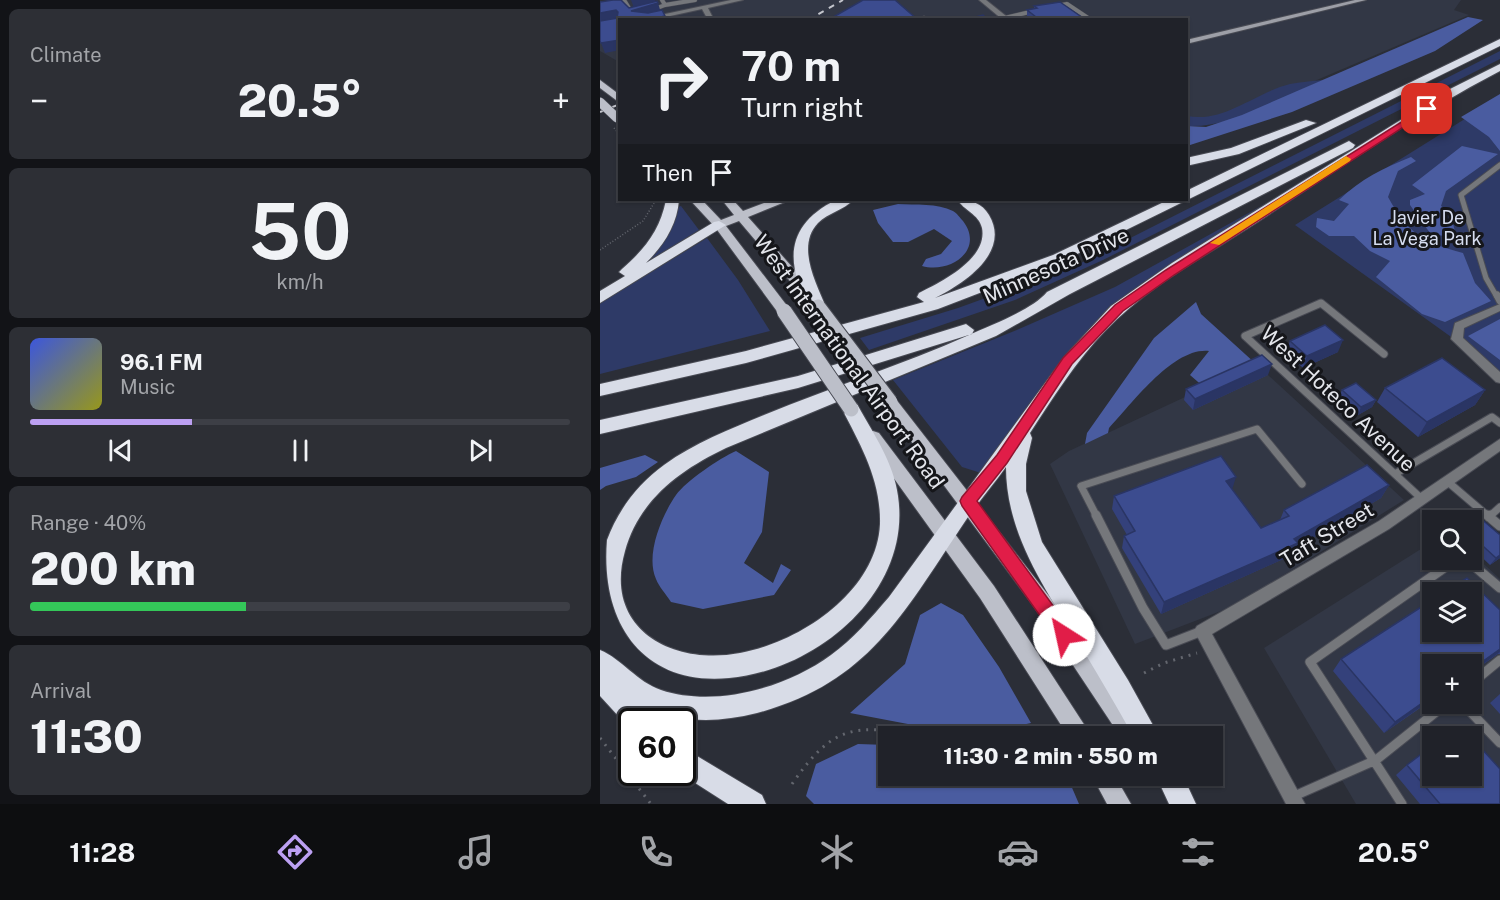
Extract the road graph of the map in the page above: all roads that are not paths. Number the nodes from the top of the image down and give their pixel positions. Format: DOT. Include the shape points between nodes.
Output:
graph roads {
  1 [pos="624,0"];
  2 [pos="662,0"];
  3 [pos="695,0"];
  4 [pos="740,0"];
  5 [pos="982,0"];
  6 [pos="1363,0"];
  7 [pos="665,6"];
  8 [pos="704,7"];
  9 [pos="1047,8"];
  10 [pos="1038,10"];
  11 [pos="646,11"];
  12 [pos="638,16"];
  13 [pos="710,18"];
  14 [pos="1007,18"];
  15 [pos="1088,18"];
  16 [pos="1188,41"];
  17 [pos="1500,42"];
  18 [pos="1500,67"];
  19 [pos="1435,76"];
  20 [pos="600,83"];
  21 [pos="1465,85"];
  22 [pos="618,98"];
  23 [pos="600,102"];
  24 [pos="618,119"];
  25 [pos="1188,161"];
  26 [pos="1500,165"];
  27 [pos="1188,195"];
  28 [pos="672,201"];
  29 [pos="697,201"];
  30 [pos="728,201"];
  31 [pos="778,201"];
  32 [pos="844,201"];
  33 [pos="965,201"];
  34 [pos="1176,201"];
  35 [pos="741,214"];
  36 [pos="719,225"];
  37 [pos="600,292"];
  38 [pos="1063,292"];
  39 [pos="600,298"];
  40 [pos="1500,301"];
  41 [pos="818,307"];
  42 [pos="1500,307"];
  43 [pos="846,330"];
  44 [pos="1384,354"];
  45 [pos="1500,379"];
  46 [pos="600,390"];
  47 [pos="851,409"];
  48 [pos="1036,409"];
  49 [pos="1500,423"];
  50 [pos="600,427"];
  51 [pos="1500,444"];
  52 [pos="1395,474"];
  53 [pos="1448,482"];
  54 [pos="1302,484"];
  55 [pos="1423,500"];
  56 [pos="968,501"];
  57 [pos="1500,507"];
  58 [pos="1489,517"];
  59 [pos="1500,526"];
  60 [pos="946,534"];
  61 [pos="1441,570"];
  62 [pos="1479,570"];
  63 [pos="1500,588"];
  64 [pos="1202,631"];
  65 [pos="1500,660"];
  66 [pos="600,662"];
  67 [pos="1482,675"];
  68 [pos="600,678"];
  69 [pos="627,708"];
  70 [pos="1434,714"];
  71 [pos="1472,714"];
  72 [pos="1074,726"];
  73 [pos="1125,726"];
  74 [pos="1142,726"];
  75 [pos="1500,743"];
  76 [pos="1376,760"];
  77 [pos="696,769"];
  78 [pos="1109,786"];
  79 [pos="1164,786"];
  80 [pos="1174,786"];
  81 [pos="1294,800"];
  82 [pos="753,804"];
  83 [pos="1120,804"];
  84 [pos="1176,804"];
  85 [pos="1184,804"];
  86 [pos="1402,804"];
  1 -- 12 [label="lane"];
  2 -- 7 [label="lane"];
  3 -- 7 [label="lane"];
  4 -- 8 [label="street"];
  5 -- 14 [label="street"];
  6 -- 16 [label="street"];
  7 -- 11 [label="lane"];
  8 -- 12 [label="street"];
  8 -- 13 [label="street"];
  9 -- 15 [label="lane" via="1067,4"];
  10 -- 14 [label="lane"];
  17 -- 19 [label="highway"];
  18 -- 21 [label="highway, Minnesota Drive"];
  19 -- 25 [label="highway" via="1253,145"];
  19 -- 27 [label="highway"];
  20 -- 22 [label="main road"];
  21 -- 38 [label="highway, Minnesota Drive"];
  21 -- 48 [label="highway" via="1119,308 1068,361"];
  23 -- 24 [label="main road, bridge"];
  26 -- 40 [label="lane" via="1461,195 1486,278"];
  28 -- 37 [label="highway" via="667,226 654,245 633,268"];
  29 -- 36 [label="main road, West International Airport Road"];
  30 -- 35 [label="main road, West International Airport Road"];
  31 -- 35 [label="main road"];
  32 -- 41 [label="highway" via="818,217 802,237 801,265"];
  33 -- 43 [label="highway" via="976,208 987,224 989,241 978,261 938,291"];
  34 -- 43 [label="highway, Minnesota Drive" via="1016,275"];
  35 -- 36 [label="main road"];
  35 -- 41 [label="main road, West International Airport Road"];
  36 -- 39 [label="highway"];
  36 -- 47 [label="main road, West International Airport Road, bridge"];
  38 -- 47 [label="highway" via="1000,328 700,451 658,480 628,516 612,555 610,594 614,610 636,642 671,660 724,668 776,655 825,628 846,611 877,571 888,543 890,519 888,491"];
  38 -- 50 [label="highway, Minnesota Drive" via="922,345 798,382"];
  41 -- 56 [label="main road, West International Airport Road, bridge"];
  42 -- 45 [label="street" via="1459,326 1457,339"];
  43 -- 46 [label="highway, Minnesota Drive" via="707,367"];
  44 -- 52 [label="lane, West Hoteco Avenue" via="1321,303 1245,336"];
  47 -- 60 [label="main road, West International Airport Road"];
  48 -- 56 [label="highway"];
  48 -- 74 [label="highway" via="1019,446 1016,463 1015,482 1022,514 1057,589"];
  49 -- 52 [label="lane" via="1492,417"];
  51 -- 53 [label="street, Taft Street"];
  52 -- 55 [label="lane, West Hoteco Avenue"];
  53 -- 55 [label="street, Taft Street"];
  53 -- 58 [label="lane"];
  54 -- 64 [label="lane, Taft Street" via="1257,429 1081,486 1166,645"];
  55 -- 64 [label="street, Taft Street"];
  56 -- 60 [label="highway"];
  56 -- 73 [label="main road, West International Airport Road"];
  57 -- 58 [label="lane"];
  58 -- 59 [label="lane"];
  60 -- 66 [label="highway" via="873,633 836,665 783,692 721,708 663,705 639,694"];
  60 -- 72 [label="main road, West International Airport Road"];
  61 -- 76 [label="lane" via="1310,662"];
  62 -- 63 [label="lane"];
  64 -- 81 [label="street"];
  65 -- 67 [label="lane"];
  68 -- 69 [label="highway"];
  70 -- 76 [label="lane"];
  71 -- 75 [label="lane"];
  76 -- 81 [label="lane"];
  76 -- 86 [label="lane"];
  77 -- 82 [label="highway"];
  78 -- 83 [label="main road"];
  79 -- 84 [label="main road"];
  80 -- 85 [label="highway"];
}
